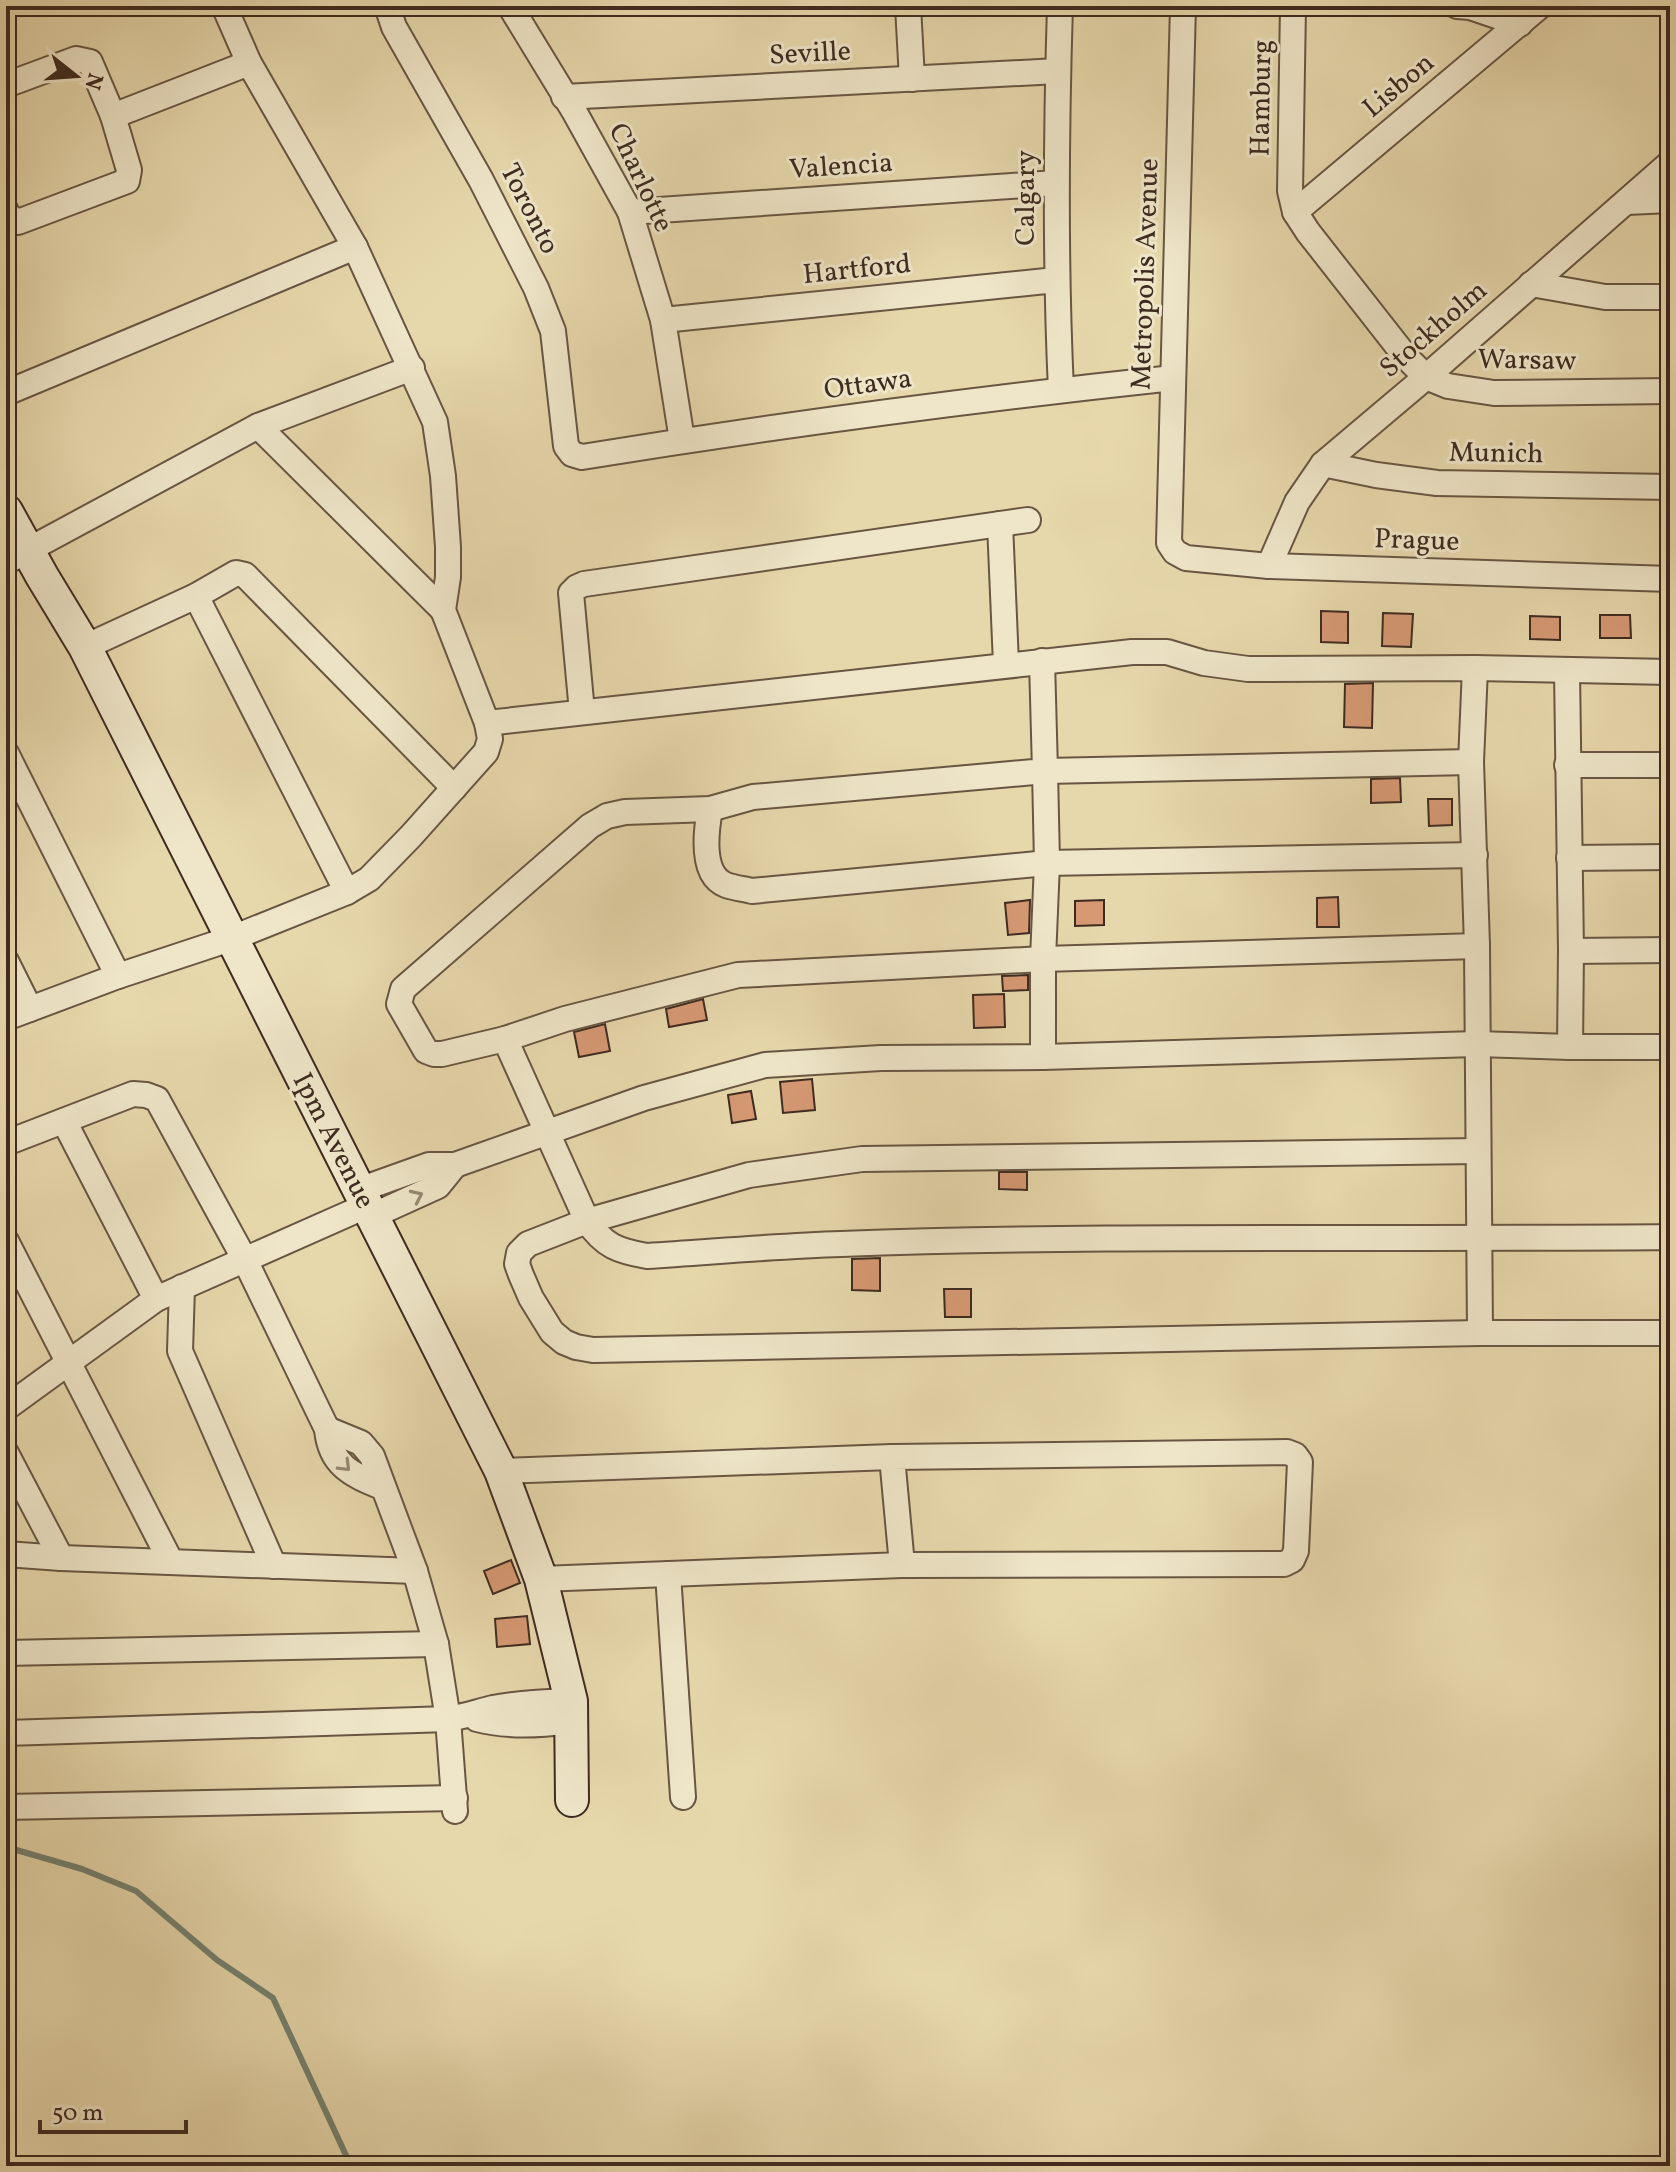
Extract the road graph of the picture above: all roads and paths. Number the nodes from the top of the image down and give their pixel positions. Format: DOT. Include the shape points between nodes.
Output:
graph roads {
  1 [pos="224,6"];
  2 [pos="387,6"];
  3 [pos="510,6"];
  4 [pos="908,6"];
  5 [pos="1060,6"];
  6 [pos="1183,6"];
  7 [pos="1293,6"];
  8 [pos="1457,6"];
  9 [pos="1540,6"];
  10 [pos="1520,24"];
  11 [pos="249,63"];
  12 [pos="1058,71"];
  13 [pos="912,79"];
  14 [pos="6,85"];
  15 [pos="564,97"];
  16 [pos="113,116"];
  17 [pos="1670,163"];
  18 [pos="1056,183"];
  19 [pos="1670,200"];
  20 [pos="1293,201"];
  21 [pos="1627,202"];
  22 [pos="6,211"];
  23 [pos="630,212"];
  24 [pos="355,247"];
  25 [pos="1056,280"];
  26 [pos="1531,284"];
  27 [pos="1670,297"];
  28 [pos="663,320"];
  29 [pos="412,368"];
  30 [pos="1426,377"];
  31 [pos="1173,378"];
  32 [pos="1061,390"];
  33 [pos="1670,391"];
  34 [pos="6,393"];
  35 [pos="258,426"];
  36 [pos="682,440"];
  37 [pos="572,454"];
  38 [pos="1323,464"];
  39 [pos="1670,487"];
  40 [pos="6,511"];
  41 [pos="1028,520"];
  42 [pos="1000,524"];
  43 [pos="1169,543"];
  44 [pos="17,556"];
  45 [pos="1269,566"];
  46 [pos="1670,579"];
  47 [pos="196,596"];
  48 [pos="443,610"];
  49 [pos="85,647"];
  50 [pos="1042,661"];
  51 [pos="1006,664"];
  52 [pos="1475,668"];
  53 [pos="1567,671"];
  54 [pos="1670,672"];
  55 [pos="582,712"];
  56 [pos="487,723"];
  57 [pos="6,753"];
  58 [pos="1471,762"];
  59 [pos="1567,765"];
  60 [pos="1670,765"];
  61 [pos="1045,771"];
  62 [pos="454,788"];
  63 [pos="710,809"];
  64 [pos="1475,855"];
  65 [pos="1670,857"];
  66 [pos="1569,858"];
  67 [pos="1047,863"];
  68 [pos="347,892"];
  69 [pos="230,939"];
  70 [pos="1477,946"];
  71 [pos="1670,950"];
  72 [pos="1571,951"];
  73 [pos="1043,959"];
  74 [pos="6,961"];
  75 [pos="118,976"];
  76 [pos="30,1009"];
  77 [pos="6,1018"];
  78 [pos="505,1039"];
  79 [pos="1476,1044"];
  80 [pos="1570,1047"];
  81 [pos="1670,1047"];
  82 [pos="1043,1057"];
  83 [pos="64,1121"];
  84 [pos="547,1132"];
  85 [pos="6,1143"];
  86 [pos="1478,1151"];
  87 [pos="366,1204"];
  88 [pos="587,1221"];
  89 [pos="1670,1237"];
  90 [pos="1479,1239"];
  91 [pos="6,1241"];
  92 [pos="245,1260"];
  93 [pos="182,1287"];
  94 [pos="156,1299"];
  95 [pos="1480,1333"];
  96 [pos="1670,1333"];
  97 [pos="69,1364"];
  98 [pos="6,1408"];
  99 [pos="6,1453"];
  100 [pos="892,1457"];
  101 [pos="501,1471"];
  102 [pos="6,1554"];
  103 [pos="61,1558"];
  104 [pos="171,1562"];
  105 [pos="902,1565"];
  106 [pos="274,1566"];
  107 [pos="415,1571"];
  108 [pos="668,1574"];
  109 [pos="541,1579"];
  110 [pos="436,1644"];
  111 [pos="6,1653"];
  112 [pos="571,1711"];
  113 [pos="457,1718"];
  114 [pos="6,1733"];
  115 [pos="683,1797"];
  116 [pos="572,1800"];
  117 [pos="6,1807"];
  1 -- 11 [label="street"];
  2 -- 37 [label="street, Toronto" via="536,288 553,331 566,446"];
  3 -- 15 [label="street, Charlotte"];
  4 -- 13 [label="street"];
  5 -- 12 [label="street, Calgary"];
  6 -- 31 [label="street, Metropolis Avenue"];
  7 -- 20 [label="street, Hamburg"];
  8 -- 10 [label="street"];
  9 -- 10 [label="street, Lisbon"];
  10 -- 20 [label="street, Lisbon"];
  11 -- 16 [label="street"];
  11 -- 24 [label="street"];
  12 -- 13 [label="street, Seville"];
  12 -- 18 [label="street, Calgary"];
  13 -- 15 [label="street, Seville"];
  14 -- 16 [label="street" via="76,59 90,62"];
  15 -- 23 [label="street, Charlotte"];
  16 -- 22 [label="street" via="129,170 127,181 18,222"];
  17 -- 21 [label="street, Stockholm"];
  18 -- 23 [label="street, Valencia"];
  18 -- 25 [label="street, Calgary"];
  19 -- 21 [label="street"];
  20 -- 30 [label="street" via="1308,232"];
  21 -- 26 [label="street, Stockholm"];
  23 -- 28 [label="street, Charlotte"];
  24 -- 29 [label="street"];
  24 -- 34 [label="street"];
  25 -- 28 [label="street, Hartford"];
  25 -- 32 [label="street, Calgary"];
  26 -- 27 [label="street" via="1605,297"];
  26 -- 30 [label="street, Stockholm"];
  28 -- 36 [label="street, Charlotte"];
  29 -- 35 [label="street"];
  29 -- 48 [label="street" via="435,422 443,476 448,562"];
  30 -- 33 [label="street, Warsaw" via="1494,393"];
  30 -- 38 [label="street, Stockholm"];
  31 -- 32 [label="street, Ottawa"];
  31 -- 43 [label="street, Metropolis Avenue"];
  32 -- 36 [label="street, Ottawa"];
  35 -- 44 [label="street"];
  35 -- 48 [label="street"];
  36 -- 37 [label="street, Ottawa" via="582,457"];
  38 -- 39 [label="street, Munich" via="1437,483"];
  38 -- 45 [label="street, Stockholm" via="1297,502"];
  40 -- 44 [label="street, Ipm Avenue"];
  41 -- 42 [label="street"];
  42 -- 51 [label="street"];
  42 -- 55 [label="street" via="577,587 571,593"];
  43 -- 45 [label="street, Prague" via="1186,558"];
  44 -- 49 [label="street, Ipm Avenue"];
  45 -- 46 [label="street, Prague"];
  47 -- 49 [label="street"];
  47 -- 62 [label="street" via="236,573 245,575"];
  47 -- 68 [label="street"];
  48 -- 56 [label="street"];
  49 -- 69 [label="street, Ipm Avenue"];
  50 -- 51 [label="street"];
  50 -- 52 [label="street" via="1167,652 1248,669"];
  50 -- 61 [label="street"];
  51 -- 55 [label="street"];
  52 -- 53 [label="street"];
  52 -- 58 [label="street"];
  53 -- 54 [label="street"];
  53 -- 59 [label="street"];
  55 -- 56 [label="street"];
  56 -- 62 [label="street" via="486,752"];
  57 -- 75 [label="street"];
  58 -- 61 [label="street"];
  58 -- 64 [label="street"];
  59 -- 60 [label="street"];
  59 -- 66 [label="street"];
  61 -- 63 [label="street" via="753,797"];
  61 -- 67 [label="street"];
  62 -- 68 [label="street" via="369,879"];
  63 -- 67 [label="street" via="705,837 712,872 724,885 752,891"];
  63 -- 78 [label="street" via="607,816 403,989 399,1004 426,1051 442,1054"];
  64 -- 67 [label="street"];
  64 -- 70 [label="street"];
  65 -- 66 [label="street"];
  66 -- 72 [label="street"];
  67 -- 73 [label="street"];
  68 -- 69 [label="street"];
  69 -- 75 [label="street"];
  69 -- 87 [label="street, Ipm Avenue"];
  70 -- 73 [label="street"];
  70 -- 79 [label="street"];
  71 -- 72 [label="street"];
  72 -- 80 [label="street"];
  73 -- 78 [label="street" via="738,975"];
  73 -- 82 [label="street"];
  74 -- 76 [label="street"];
  75 -- 76 [label="street"];
  76 -- 77 [label="street"];
  78 -- 84 [label="street"];
  79 -- 80 [label="street"];
  79 -- 82 [label="street"];
  79 -- 86 [label="street"];
  80 -- 81 [label="street"];
  82 -- 84 [label="street" via="765,1065 644,1098"];
  83 -- 85 [label="street"];
  83 -- 92 [label="street" via="133,1094 157,1099"];
  83 -- 94 [label="street"];
  84 -- 87 [label="street" via="455,1165 438,1186"];
  84 -- 88 [label="street"];
  86 -- 88 [label="street" via="862,1159 749,1175"];
  86 -- 90 [label="street"];
  87 -- 92 [label="street"];
  87 -- 101 [label="street, Ipm Avenue"];
  88 -- 90 [label="street" via="609,1245 647,1256 1049,1239"];
  88 -- 95 [label="street" via="528,1244 517,1264 552,1332 564,1342 593,1350"];
  89 -- 90 [label="street"];
  90 -- 95 [label="street"];
  91 -- 97 [label="street"];
  92 -- 93 [label="street"];
  92 -- 107 [label="street" via="327,1429 361,1443 372,1456"];
  93 -- 94 [label="street"];
  93 -- 106 [label="street" via="180,1351"];
  94 -- 97 [label="street"];
  95 -- 96 [label="street"];
  97 -- 98 [label="street"];
  97 -- 104 [label="street"];
  99 -- 103 [label="street"];
  100 -- 101 [label="street"];
  100 -- 105 [label="street"];
  100 -- 105 [label="street" via="1287,1452 1300,1462 1296,1551 1284,1564"];
  101 -- 109 [label="street, Ipm Avenue"];
  102 -- 103 [label="street"];
  103 -- 104 [label="street"];
  104 -- 106 [label="street"];
  105 -- 108 [label="street"];
  106 -- 107 [label="street"];
  107 -- 110 [label="street"];
  108 -- 109 [label="street"];
  108 -- 115 [label="street"];
  109 -- 112 [label="street, Ipm Avenue"];
  110 -- 111 [label="street"];
  110 -- 113 [label="street"];
  112 -- 113 [label="street" via="533,1726"];
  112 -- 116 [label="street, Ipm Avenue"];
  113 -- 114 [label="street"];
  113 -- 117 [label="street" via="455,1804"];
}
